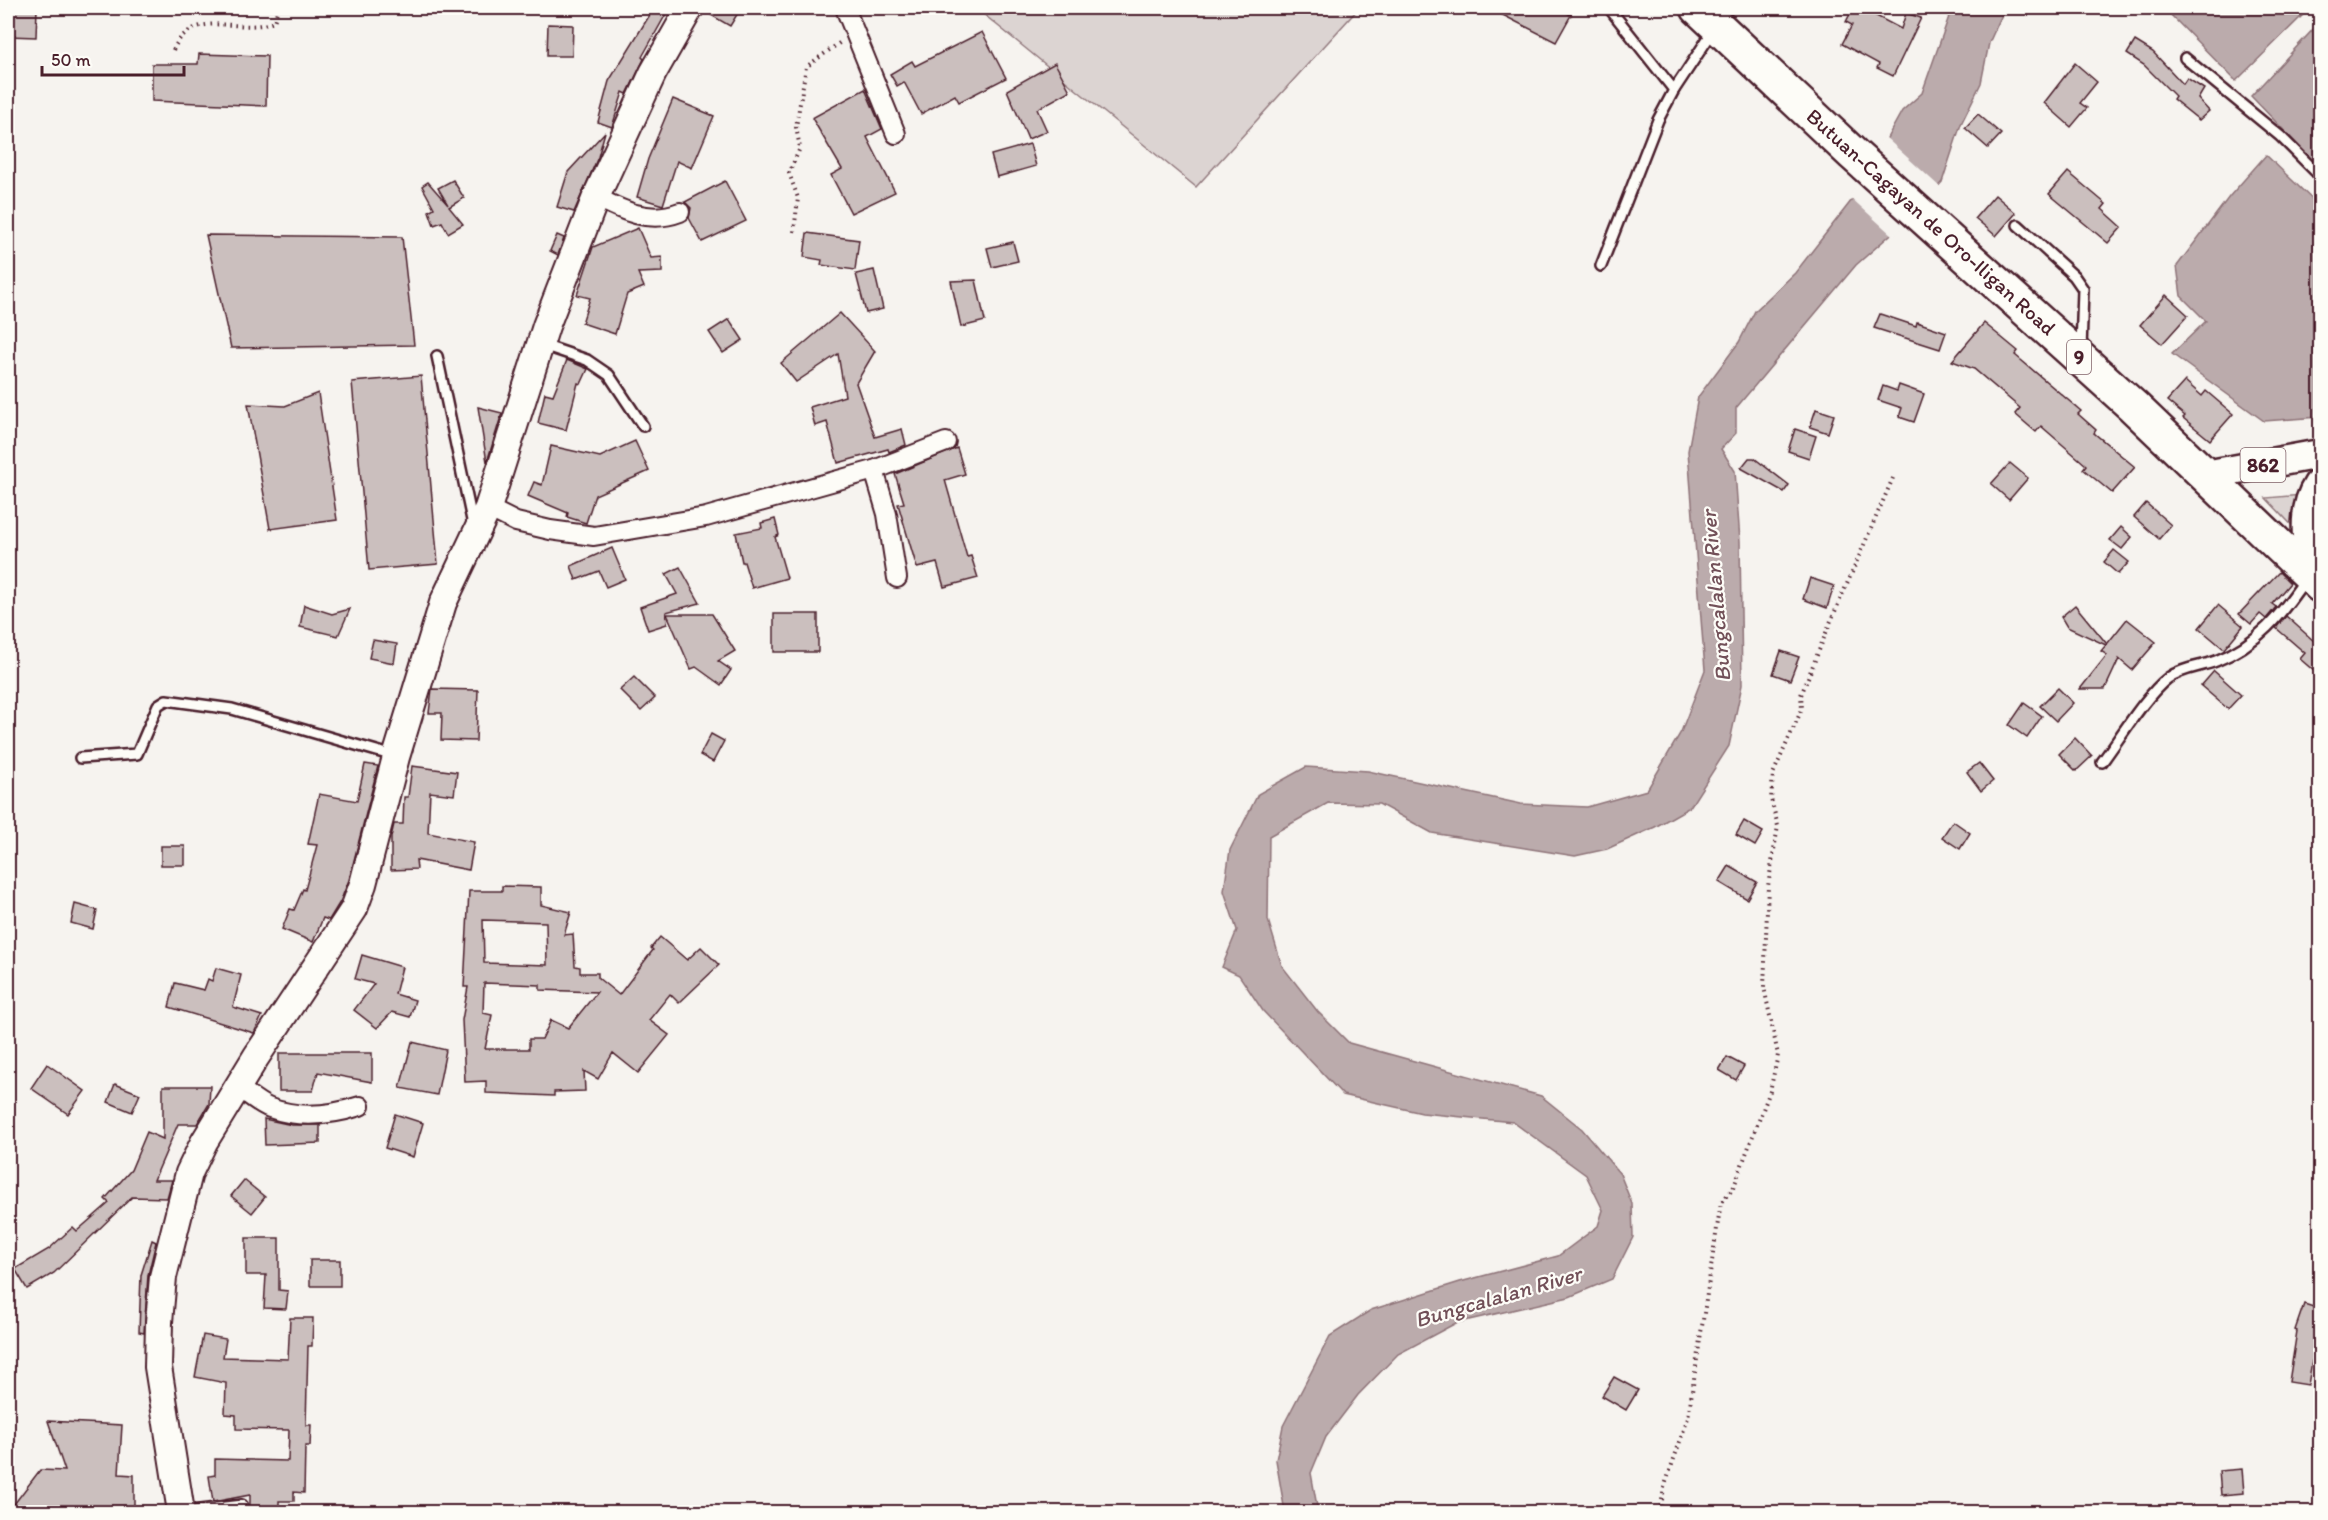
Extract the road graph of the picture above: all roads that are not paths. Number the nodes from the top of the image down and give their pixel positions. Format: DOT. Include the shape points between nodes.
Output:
graph roads {
  1 [pos="690,8"];
  2 [pos="1609,8"];
  3 [pos="849,15"];
  4 [pos="1707,16"];
  5 [pos="2185,58"];
  6 [pos="1674,90"];
  7 [pos="896,134"];
  8 [pos="2320,176"];
  9 [pos="596,197"];
  10 [pos="680,212"];
  11 [pos="2018,225"];
  12 [pos="1601,266"];
  13 [pos="541,344"];
  14 [pos="437,356"];
  15 [pos="2081,358"];
  16 [pos="642,426"];
  17 [pos="946,442"];
  18 [pos="2320,454"];
  19 [pos="874,470"];
  20 [pos="2205,475"];
  21 [pos="2320,486"];
  22 [pos="488,508"];
  23 [pos="475,534"];
  24 [pos="897,578"];
  25 [pos="2315,579"];
  26 [pos="396,757"];
  27 [pos="80,758"];
  28 [pos="2103,762"];
  29 [pos="238,1087"];
  30 [pos="360,1106"];
  31 [pos="242,1505"];
  32 [pos="181,1512"];
  1 -- 9 [label="street" via="653,73"];
  2 -- 6 [label="lane"];
  3 -- 7 [label="street"];
  4 -- 6 [label="lane"];
  4 -- 15 [label="highway, Butuan-Cagayan de Oro-Iligan Road / 9" via="1853,154"];
  5 -- 8 [label="lane" via="2280,136"];
  6 -- 12 [label="lane" via="1647,146"];
  9 -- 10 [label="street" via="619,209 653,218"];
  9 -- 13 [label="street"];
  11 -- 15 [label="lane" via="2084,289"];
  13 -- 16 [label="lane" via="587,360 609,375"];
  13 -- 22 [label="street"];
  14 -- 23 [label="lane"];
  15 -- 20 [label="highway, Butuan-Cagayan de Oro-Iligan Road / 9"];
  17 -- 19 [label="street"];
  18 -- 20 [label="main road, 862"];
  19 -- 22 [label="street" via="716,514 594,536 516,522"];
  19 -- 24 [label="street" via="887,514"];
  20 -- 25 [label="highway, Butuan-Cagayan de Oro-Iligan Road / 9"];
  21 -- 25 [label="highway" via="2311,513"];
  22 -- 23 [label="street"];
  23 -- 26 [label="street" via="443,603"];
  25 -- 28 [label="lane" via="2254,640 2215,661 2182,670 2160,685"];
  26 -- 27 [label="lane" via="232,709 166,700 158,705 137,754"];
  26 -- 29 [label="street" via="354,909"];
  29 -- 30 [label="street" via="270,1108 294,1113 321,1115"];
  29 -- 32 [label="street" via="189,1173 163,1277 158,1367"];
  31 -- 32 [label="lane"];
}
